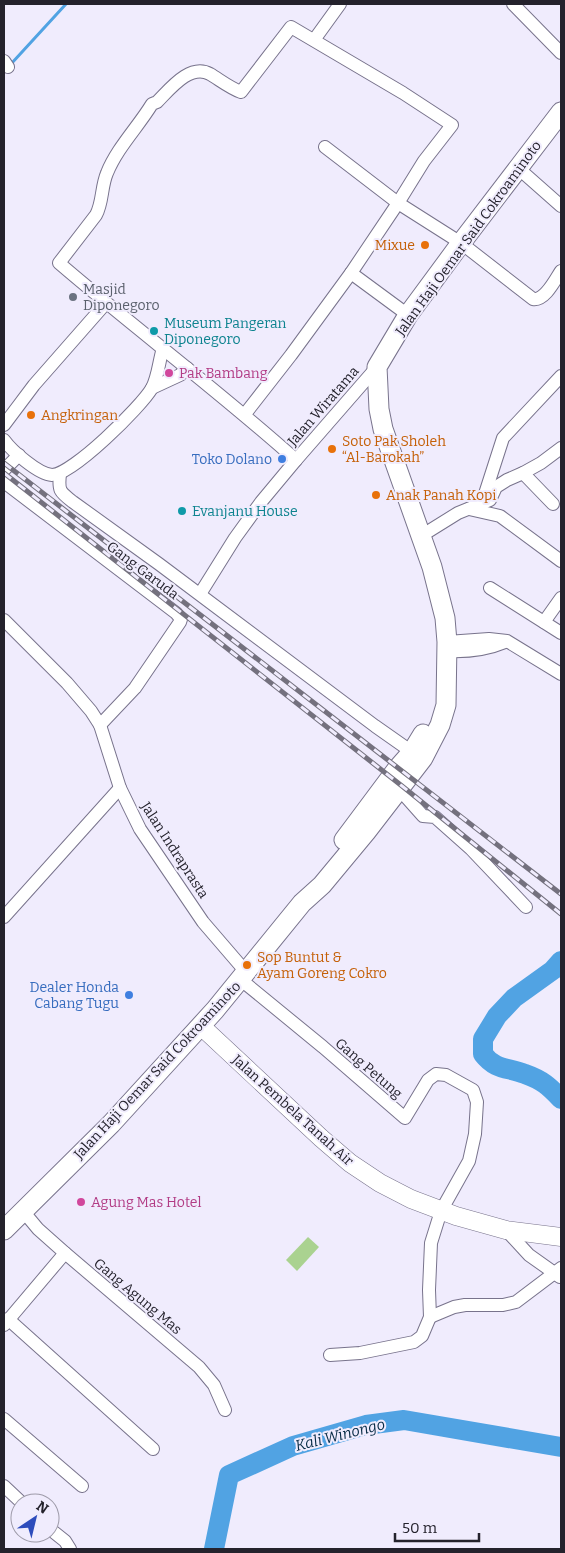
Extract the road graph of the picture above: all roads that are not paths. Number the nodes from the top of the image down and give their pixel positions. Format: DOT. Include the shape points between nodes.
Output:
graph roads {
  1 [pos="340,4"];
  2 [pos="513,4"];
  3 [pos="314,40"];
  4 [pos="561,53"];
  5 [pos="561,112"];
  6 [pos="326,147"];
  7 [pos="518,168"];
  8 [pos="398,202"];
  9 [pos="561,206"];
  10 [pos="461,243"];
  11 [pos="561,271"];
  12 [pos="351,273"];
  13 [pos="106,303"];
  14 [pos="408,315"];
  15 [pos="163,348"];
  16 [pos="377,367"];
  17 [pos="186,368"];
  18 [pos="561,376"];
  19 [pos="152,388"];
  20 [pos="245,414"];
  21 [pos="4,425"];
  22 [pos="4,440"];
  23 [pos="561,448"];
  24 [pos="19,455"];
  25 [pos="296,460"];
  26 [pos="4,470"];
  27 [pos="523,473"];
  28 [pos="60,474"];
  29 [pos="4,482"];
  30 [pos="481,504"];
  31 [pos="553,504"];
  32 [pos="468,509"];
  33 [pos="421,536"];
  34 [pos="561,561"];
  35 [pos="490,588"];
  36 [pos="200,594"];
  37 [pos="561,598"];
  38 [pos="4,620"];
  39 [pos="544,622"];
  40 [pos="561,633"];
  41 [pos="447,646"];
  42 [pos="561,674"];
  43 [pos="446,686"];
  44 [pos="100,725"];
  45 [pos="412,752"];
  46 [pos="120,788"];
  47 [pos="400,789"];
  48 [pos="302,903"];
  49 [pos="526,906"];
  50 [pos="6,909"];
  51 [pos="243,976"];
  52 [pos="200,1026"];
  53 [pos="23,1211"];
  54 [pos="441,1211"];
  55 [pos="4,1230"];
  56 [pos="506,1230"];
  57 [pos="561,1237"];
  58 [pos="65,1253"];
  59 [pos="559,1273"];
  60 [pos="430,1317"];
  61 [pos="6,1322"];
  62 [pos="330,1355"];
  63 [pos="225,1410"];
  64 [pos="4,1419"];
  65 [pos="153,1449"];
  66 [pos="82,1486"];
  67 [pos="60,1536"];
  68 [pos="70,1549"];
  1 -- 3 [label="street"];
  2 -- 4 [label="street"];
  3 -- 8 [label="street" via="452,125"];
  3 -- 13 [label="street, Jalan Wiratama" via="291,27 241,92 206,72 194,71 152,104 112,162 96,215 59,263"];
  5 -- 7 [label="main road, Jalan Haji Oemar Said Cokroaminoto"];
  6 -- 8 [label="street"];
  7 -- 9 [label="street"];
  7 -- 10 [label="main road, Jalan Haji Oemar Said Cokroaminoto"];
  8 -- 10 [label="street"];
  8 -- 12 [label="street"];
  10 -- 11 [label="street" via="530,297 539,299 543,296"];
  10 -- 14 [label="main road, Jalan Haji Oemar Said Cokroaminoto"];
  12 -- 14 [label="street"];
  12 -- 20 [label="street"];
  13 -- 15 [label="street, Jalan Wiratama"];
  13 -- 21 [label="street" via="34,385"];
  14 -- 16 [label="main road, Jalan Haji Oemar Said Cokroaminoto"];
  15 -- 17 [label="street, Jalan Wiratama"];
  15 -- 19 [label="street"];
  16 -- 25 [label="street, Jalan Wiratama"];
  16 -- 33 [label="main road, Jalan Haji Oemar Said Cokroaminoto" via="383,429"];
  17 -- 19 [label="street" via="180,375"];
  17 -- 20 [label="street, Jalan Wiratama"];
  18 -- 30 [label="street" via="503,438"];
  19 -- 28 [label="street" via="100,444"];
  20 -- 25 [label="street, Jalan Wiratama"];
  22 -- 24 [label="street"];
  23 -- 27 [label="street"];
  24 -- 26 [label="street"];
  24 -- 28 [label="street" via="44,473"];
  25 -- 36 [label="street" via="235,538"];
  27 -- 30 [label="street" via="496,487 490,500"];
  27 -- 31 [label="street"];
  28 -- 36 [label="street" via="60,492"];
  29 -- 44 [label="street, Gang Garuda" via="180,617 180,622 135,688"];
  30 -- 32 [label="street"];
  32 -- 33 [label="street"];
  32 -- 34 [label="street" via="500,516"];
  33 -- 41 [label="main road, Jalan Haji Oemar Said Cokroaminoto" via="439,588"];
  35 -- 39 [label="street"];
  36 -- 45 [label="street"];
  37 -- 39 [label="street"];
  38 -- 44 [label="street, Jalan Indraprasta" via="67,683"];
  39 -- 40 [label="street"];
  41 -- 42 [label="street" via="465,652 507,641"];
  41 -- 43 [label="main road, Jalan Haji Oemar Said Cokroaminoto"];
  43 -- 45 [label="main road, Jalan Haji Oemar Said Cokroaminoto"];
  43 -- 47 [label="main road, Jalan Haji Oemar Said Cokroaminoto" via="446,705 436,735"];
  44 -- 46 [label="street, Jalan Indraprasta"];
  45 -- 48 [label="main road, Jalan Haji Oemar Said Cokroaminoto" via="317,876"];
  46 -- 50 [label="street"];
  46 -- 51 [label="street, Jalan Indraprasta" via="140,829 168,872"];
  47 -- 48 [label="main road, Jalan Haji Oemar Said Cokroaminoto" via="329,877"];
  47 -- 49 [label="street" via="422,816 435,817"];
  48 -- 51 [label="main road, Jalan Haji Oemar Said Cokroaminoto"];
  51 -- 52 [label="main road, Jalan Haji Oemar Said Cokroaminoto"];
  51 -- 54 [label="street, Gang Petung" via="405,1118 433,1075 446,1075 472,1090 477,1102 469,1161"];
  52 -- 53 [label="main road, Jalan Haji Oemar Said Cokroaminoto" via="111,1124"];
  52 -- 54 [label="main road, Jalan Pembela Tanah Air" via="350,1163 411,1199"];
  53 -- 55 [label="main road, Jalan Haji Oemar Said Cokroaminoto"];
  53 -- 58 [label="street, Gang Agung Mas" via="38,1230"];
  54 -- 56 [label="main road, Jalan Pembela Tanah Air"];
  54 -- 60 [label="street" via="431,1243"];
  56 -- 57 [label="main road, Jalan Pembela Tanah Air"];
  56 -- 59 [label="street" via="529,1255"];
  58 -- 61 [label="street"];
  58 -- 63 [label="street, Gang Agung Mas" via="199,1367 214,1385"];
  59 -- 60 [label="street" via="516,1302 465,1305"];
  60 -- 62 [label="street" via="422,1336 414,1342 360,1354"];
  61 -- 65 [label="street"];
  64 -- 66 [label="street"];
  67 -- 68 [label="street"];
}
